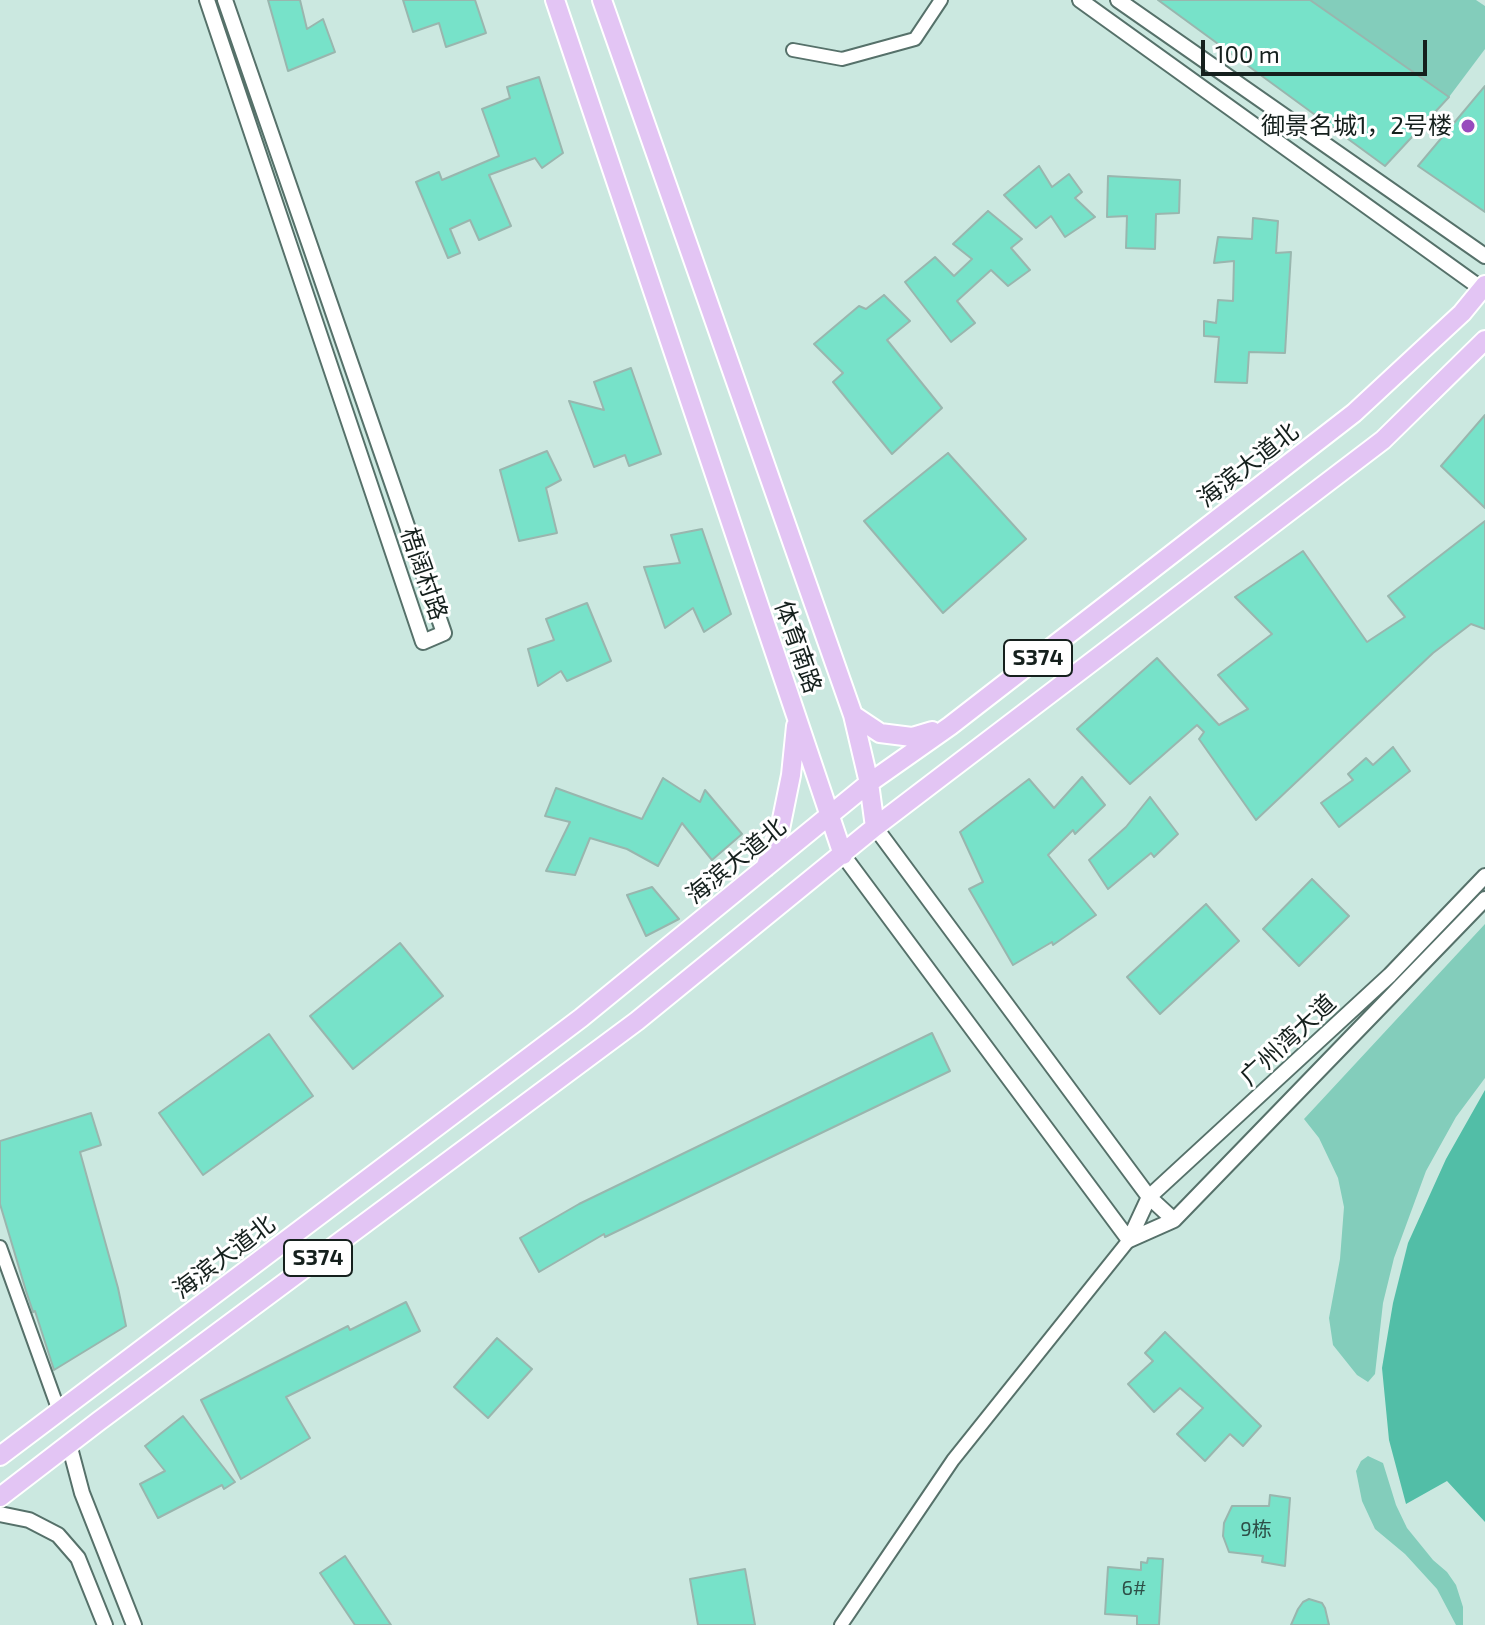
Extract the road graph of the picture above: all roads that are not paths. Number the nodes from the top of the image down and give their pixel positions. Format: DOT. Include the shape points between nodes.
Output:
graph roads {
  1 [pos="207,0"];
  2 [pos="225,0"];
  3 [pos="555,0"];
  4 [pos="602,0"];
  5 [pos="941,0"];
  6 [pos="1080,0"];
  7 [pos="1118,0"];
  8 [pos="793,50"];
  9 [pos="1485,256"];
  10 [pos="1483,287"];
  11 [pos="1485,340"];
  12 [pos="853,715"];
  13 [pos="797,719"];
  14 [pos="950,726"];
  15 [pos="869,783"];
  16 [pos="830,816"];
  17 [pos="875,827"];
  18 [pos="843,855"];
  19 [pos="765,869"];
  20 [pos="1485,876"];
  21 [pos="1485,899"];
  22 [pos="1149,1197"];
  23 [pos="1174,1220"];
  24 [pos="1129,1240"];
  25 [pos="0,1247"];
  26 [pos="59,1411"];
  27 [pos="69,1444"];
  28 [pos="0,1456"];
  29 [pos="0,1497"];
  30 [pos="0,1514"];
  31 [pos="105,1625"];
  32 [pos="134,1625"];
  33 [pos="841,1625"];
  1 -- 2 [label="street, 梧阔村路" via="423,642 444,633"];
  3 -- 13 [label="main road, 体育南路"];
  4 -- 12 [label="main road, 体育南路"];
  5 -- 8 [label="street" via="915,39 842,59"];
  6 -- 10 [label="street"];
  7 -- 9 [label="street"];
  10 -- 14 [label="main road, 海滨大道北 / S374" via="1354,413"];
  11 -- 17 [label="main road, S374" via="1383,440"];
  12 -- 14 [label="main road" via="880,733 912,737"];
  12 -- 15 [label="main road, 体育南路"];
  13 -- 16 [label="main road, 体育南路"];
  13 -- 19 [label="main road" via="789,789"];
  14 -- 15 [label="main road, 海滨大道北 / S374"];
  15 -- 16 [label="main road, 海滨大道北 / S374"];
  15 -- 17 [label="main road, 体育南路"];
  16 -- 18 [label="main road, 体育南路"];
  16 -- 19 [label="main road, 海滨大道北 / S374"];
  17 -- 18 [label="main road, S374"];
  17 -- 22 [label="street, 体育南路"];
  18 -- 24 [label="street, 体育南路"];
  18 -- 27 [label="main road, S374" via="637,1021"];
  19 -- 26 [label="main road, 海滨大道北 / S374" via="581,1018"];
  20 -- 22 [label="street, 广州湾大道" via="1390,975"];
  21 -- 23 [label="street, 广州湾大道"];
  22 -- 23 [label="street, 体育南路"];
  22 -- 24 [label="street, 广州湾大道"];
  23 -- 24 [label="street, 广州湾大道"];
  24 -- 33 [label="street, 广州湾大道" via="953,1460"];
  25 -- 26 [label="street"];
  26 -- 28 [label="main road, 海滨大道北 / S374"];
  27 -- 29 [label="main road, S374"];
  27 -- 32 [label="street" via="82,1493"];
  30 -- 31 [label="street" via="29,1520 58,1535 78,1558"];
}
